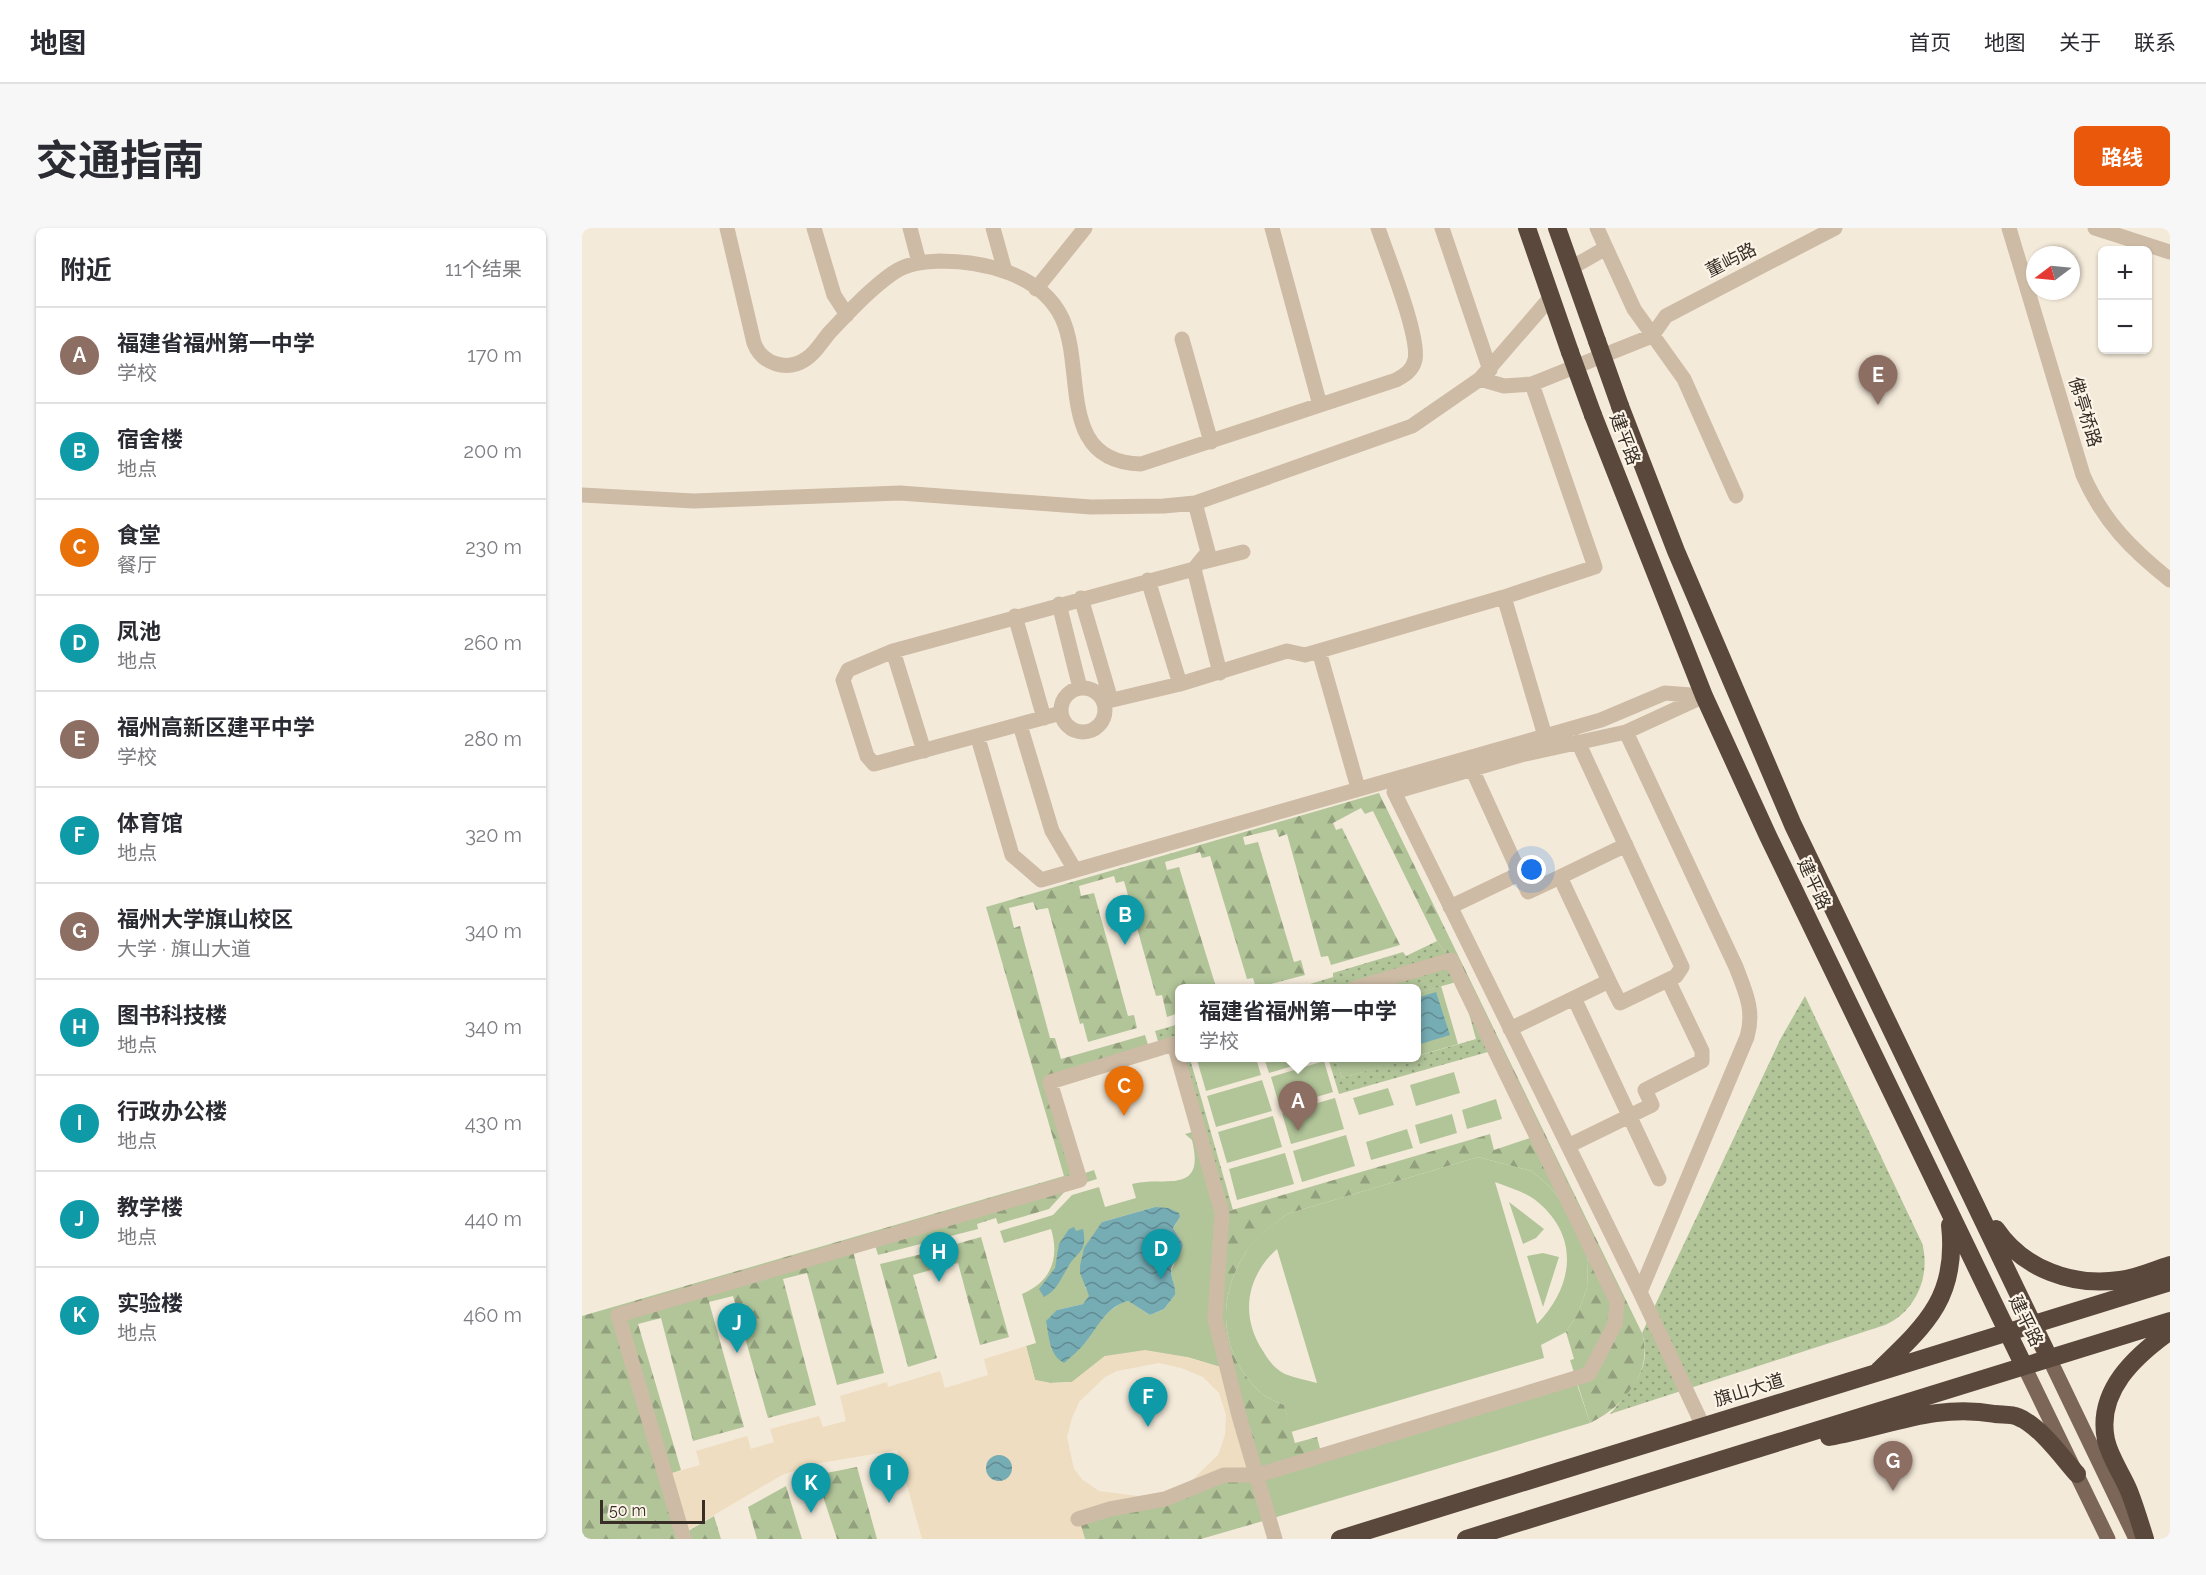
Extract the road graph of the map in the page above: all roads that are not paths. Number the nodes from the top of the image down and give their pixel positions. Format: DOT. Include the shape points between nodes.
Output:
graph roads {
  1 [pos="727,228"];
  2 [pos="814,228"];
  3 [pos="910,228"];
  4 [pos="993,228"];
  5 [pos="1085,228"];
  6 [pos="1272,228"];
  7 [pos="1378,228"];
  8 [pos="1442,228"];
  9 [pos="1527,228"];
  10 [pos="1557,228"];
  11 [pos="1597,228"];
  12 [pos="1835,228"];
  13 [pos="2009,228"];
  14 [pos="2096,228"];
  15 [pos="1606,248"];
  16 [pos="2170,252"];
  17 [pos="919,262"];
  18 [pos="1571,268"];
  19 [pos="1005,271"];
  20 [pos="1036,289"];
  21 [pos="1551,297"];
  22 [pos="847,315"];
  23 [pos="1652,336"];
  24 [pos="1182,339"];
  25 [pos="1485,375"];
  26 [pos="1532,384"];
  27 [pos="1320,405"];
  28 [pos="1211,442"];
  29 [pos="582,495"];
  30 [pos="1736,496"];
  31 [pos="1195,502"];
  32 [pos="1243,552"];
  33 [pos="1196,566"];
  34 [pos="1149,580"];
  35 [pos="2170,580"];
  36 [pos="1504,597"];
  37 [pos="1081,598"];
  38 [pos="1059,604"];
  39 [pos="1015,616"];
  40 [pos="893,651"];
  41 [pos="1319,651"];
  42 [pos="1220,673"];
  43 [pos="1180,684"];
  44 [pos="1080,688"];
  45 [pos="1704,696"];
  46 [pos="1108,701"];
  47 [pos="1061,714"];
  48 [pos="1044,718"];
  49 [pos="1020,725"];
  50 [pos="1626,732"];
  51 [pos="1545,736"];
  52 [pos="978,738"];
  53 [pos="1578,742"];
  54 [pos="924,751"];
  55 [pos="1472,770"];
  56 [pos="1358,788"];
  57 [pos="1626,845"];
  58 [pos="1075,870"];
  59 [pos="1520,873"];
  60 [pos="1560,877"];
  61 [pos="1450,907"];
  62 [pos="1668,980"];
  63 [pos="1609,981"];
  64 [pos="1369,984"];
  65 [pos="1574,998"];
  66 [pos="1510,1029"];
  67 [pos="1175,1044"];
  68 [pos="1182,1062"];
  69 [pos="1630,1116"];
  70 [pos="1568,1146"];
  71 [pos="1659,1179"];
  72 [pos="1968,1186"];
  73 [pos="1949,1212"];
  74 [pos="2170,1265"];
  75 [pos="2170,1282"];
  76 [pos="1640,1292"];
  77 [pos="2170,1322"];
  78 [pos="2033,1324"];
  79 [pos="2170,1331"];
  80 [pos="2008,1333"];
  81 [pos="2049,1359"];
  82 [pos="2024,1366"];
  83 [pos="1878,1372"];
  84 [pos="1702,1426"];
  85 [pos="1759,1449"];
  86 [pos="2077,1474"];
  87 [pos="1258,1475"];
  88 [pos="1078,1519"];
  89 [pos="684,1539"];
  90 [pos="1275,1539"];
  91 [pos="1340,1539"];
  92 [pos="1466,1539"];
  93 [pos="2108,1539"];
  94 [pos="2136,1539"];
  95 [pos="2145,1539"];
  1 -- 22 [label="street" via="751,336 764,359 778,365 801,362"];
  2 -- 22 [label="street" via="834,296"];
  3 -- 17 [label="street"];
  4 -- 19 [label="street"];
  5 -- 20 [label="street"];
  6 -- 27 [label="street"];
  7 -- 27 [label="street" via="1413,335 1415,360 1411,370 1396,380"];
  8 -- 25 [label="street"];
  9 -- 21 [label="highway, 建平路"];
  10 -- 18 [label="highway, 建平路"];
  11 -- 15 [label="street"];
  12 -- 23 [label="street, 董屿路" via="1666,316"];
  13 -- 35 [label="street, 佛亭桥路" via="2093,497 2122,540"];
  14 -- 16 [label="street"];
  15 -- 18 [label="street"];
  15 -- 23 [label="street" via="1634,309"];
  17 -- 19 [label="street" via="980,264"];
  17 -- 22 [label="street" via="893,273"];
  18 -- 72 [label="highway, 建平路, bridge" via="1680,562 1788,814"];
  19 -- 20 [label="street"];
  20 -- 28 [label="street" via="1062,319 1080,421 1101,453 1115,461 1141,464"];
  21 -- 25 [label="street"];
  21 -- 45 [label="highway, 建平路, bridge" via="1593,415"];
  23 -- 26 [label="street"];
  23 -- 30 [label="street" via="1684,379"];
  24 -- 28 [label="street"];
  25 -- 26 [label="street" via="1504,386"];
  25 -- 31 [label="street" via="1441,408 1401,431"];
  26 -- 36 [label="street" via="1595,567"];
  27 -- 28 [label="street"];
  29 -- 31 [label="street" via="694,501 900,493 1091,507"];
  31 -- 33 [label="street" via="1208,552"];
  32 -- 33 [label="street"];
  33 -- 34 [label="street"];
  33 -- 42 [label="street"];
  34 -- 37 [label="street"];
  34 -- 43 [label="street"];
  36 -- 41 [label="street"];
  36 -- 51 [label="street"];
  37 -- 38 [label="street"];
  37 -- 46 [label="street"];
  38 -- 39 [label="street"];
  38 -- 44 [label="street"];
  39 -- 40 [label="street"];
  39 -- 48 [label="street"];
  40 -- 54 [label="street"];
  40 -- 54 [label="street" via="848,670 843,680 867,756 874,764"];
  41 -- 42 [label="street" via="1305,655 1287,651"];
  41 -- 56 [label="street"];
  42 -- 43 [label="street"];
  43 -- 46 [label="street"];
  44 -- 46 [label="street" via="1095,691"];
  44 -- 47 [label="street" via="1067,693"];
  45 -- 50 [label="street"];
  45 -- 51 [label="street" via="1665,693 1621,714"];
  45 -- 73 [label="highway, 建平路"];
  46 -- 47 [label="street" via="1101,722 1090,730 1071,729"];
  47 -- 48 [label="street"];
  48 -- 49 [label="street"];
  49 -- 52 [label="street"];
  49 -- 58 [label="street" via="1052,831"];
  50 -- 53 [label="street"];
  50 -- 76 [label="street" via="1736,967 1751,1011 1747,1037"];
  51 -- 56 [label="street"];
  52 -- 54 [label="street"];
  52 -- 58 [label="street" via="1012,855 1041,880"];
  53 -- 55 [label="street"];
  53 -- 57 [label="street"];
  55 -- 59 [label="street"];
  55 -- 61 [label="street" via="1394,792"];
  56 -- 58 [label="street"];
  57 -- 60 [label="street"];
  57 -- 62 [label="street" via="1681,962 1680,972"];
  59 -- 60 [label="street" via="1528,892"];
  59 -- 61 [label="street"];
  60 -- 63 [label="street"];
  61 -- 66 [label="street"];
  62 -- 63 [label="street" via="1620,1003"];
  62 -- 69 [label="street" via="1703,1056 1699,1064 1645,1090 1652,1105"];
  63 -- 65 [label="street"];
  64 -- 87 [label="street" via="1451,960 1617,1302 1615,1324 1589,1374"];
  65 -- 66 [label="street"];
  65 -- 69 [label="street"];
  66 -- 70 [label="street"];
  67 -- 89 [label="street" via="1050,1082 1080,1180 618,1315"];
  68 -- 87 [label="street" via="1222,1213 1215,1319"];
  69 -- 70 [label="street"];
  69 -- 71 [label="street"];
  70 -- 76 [label="street"];
  72 -- 74 [label="highway" via="2010,1247 2055,1274 2082,1280 2122,1280"];
  72 -- 78 [label="highway, 建平路"];
  73 -- 80 [label="highway, 建平路"];
  73 -- 83 [label="highway" via="1953,1252 1943,1296 1914,1335"];
  75 -- 78 [label="highway, 旗山大道"];
  76 -- 84 [label="street"];
  77 -- 81 [label="highway"];
  78 -- 80 [label="highway, 旗山大道"];
  78 -- 81 [label="highway, 建平路"];
  79 -- 95 [label="highway" via="2123,1372 2106,1413 2106,1442 2129,1491"];
  80 -- 82 [label="highway, 建平路"];
  80 -- 83 [label="highway, 旗山大道"];
  81 -- 82 [label="highway"];
  81 -- 94 [label="main road, 建平路"];
  82 -- 85 [label="highway"];
  82 -- 86 [label="main road, 建平路"];
  83 -- 84 [label="highway, 旗山大道"];
  84 -- 91 [label="highway, 旗山大道"];
  85 -- 86 [label="highway" via="1869,1430 1936,1411 1979,1410 2018,1417 2045,1437"];
  85 -- 92 [label="highway"];
  86 -- 93 [label="main road, 建平路"];
  87 -- 88 [label="street" via="1224,1475 1165,1499"];
  87 -- 90 [label="street"];
}
